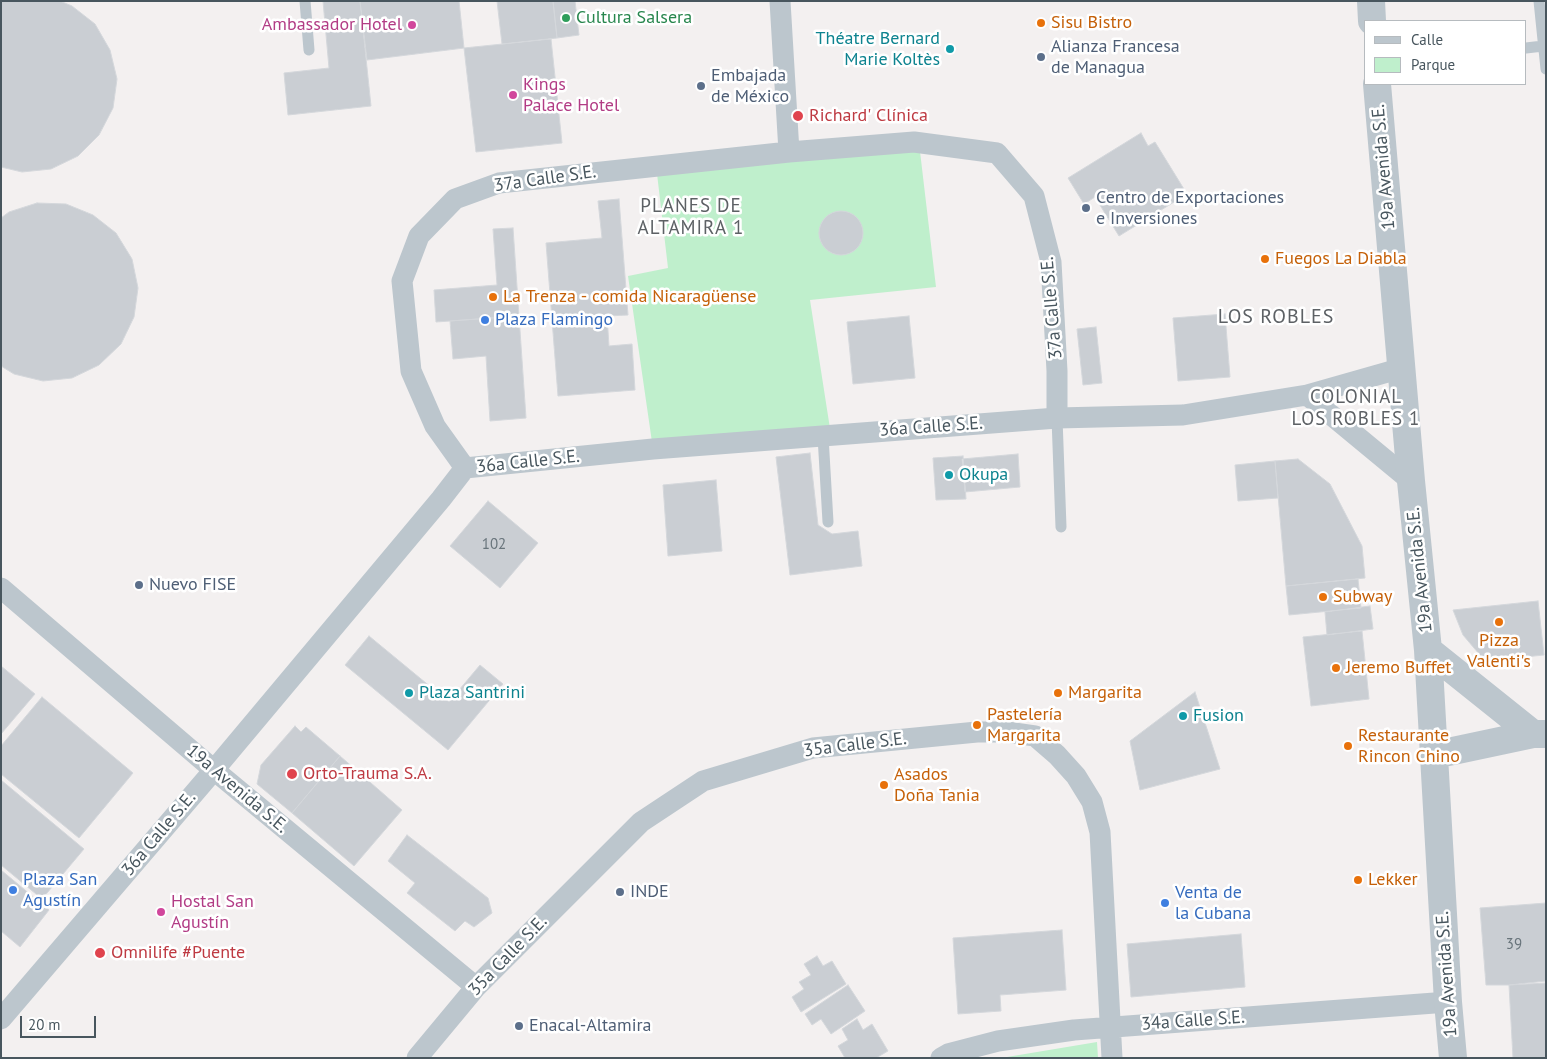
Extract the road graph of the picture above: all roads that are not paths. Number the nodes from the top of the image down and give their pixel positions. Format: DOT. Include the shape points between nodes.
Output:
graph roads {
  1 [pos="305,1"];
  2 [pos="780,1"];
  3 [pos="1371,1"];
  4 [pos="1540,1"];
  5 [pos="1372,20"];
  6 [pos="1543,46"];
  7 [pos="1527,48"];
  8 [pos="309,50"];
  9 [pos="1546,69"];
  10 [pos="1377,85"];
  11 [pos="789,152"];
  12 [pos="1402,368"];
  13 [pos="1307,395"];
  14 [pos="1057,418"];
  15 [pos="823,436"];
  16 [pos="465,468"];
  17 [pos="1411,481"];
  18 [pos="828,522"];
  19 [pos="1060,527"];
  20 [pos="1,588"];
  21 [pos="1428,650"];
  22 [pos="1539,734"];
  23 [pos="1434,755"];
  24 [pos="214,770"];
  25 [pos="476,987"];
  26 [pos="1448,1002"];
  27 [pos="1,1019"];
  28 [pos="1110,1027"];
  29 [pos="417,1058"];
  30 [pos="942,1058"];
  31 [pos="1112,1058"];
  32 [pos="1453,1058"];
  1 -- 8 [label="lane"];
  2 -- 11 [label="street"];
  3 -- 5 [label="street"];
  4 -- 6 [label="lane"];
  6 -- 7 [label="lane"];
  6 -- 9 [label="lane"];
  10 -- 12 [label="street, 19a Avenida S.E."];
  11 -- 14 [label="street, 37a Calle S.E." via="914,142 997,153 1034,196 1051,262"];
  11 -- 16 [label="street, 37a Calle S.E." via="499,183 455,199 419,236 402,281 411,371 435,426"];
  12 -- 13 [label="street, 36a Calle S.E."];
  12 -- 17 [label="street, 19a Avenida S.E."];
  13 -- 14 [label="street, 36a Calle S.E." via="1183,415"];
  13 -- 17 [label="street"];
  14 -- 15 [label="street, 36a Calle S.E."];
  14 -- 19 [label="lane"];
  15 -- 16 [label="street, 36a Calle S.E."];
  15 -- 18 [label="lane"];
  16 -- 24 [label="street, 36a Calle S.E."];
  17 -- 21 [label="street, 19a Avenida S.E."];
  20 -- 24 [label="street, 19a Avenida S.E."];
  21 -- 22 [label="street"];
  21 -- 23 [label="street, 19a Avenida S.E."];
  22 -- 23 [label="street"];
  23 -- 26 [label="street, 19a Avenida S.E."];
  24 -- 25 [label="street, 19a Avenida S.E."];
  24 -- 27 [label="street, 36a Calle S.E."];
  25 -- 28 [label="street, 35a Calle S.E." via="641,822 703,781 813,748 1007,732 1035,736 1076,776 1092,802 1100,832"];
  25 -- 29 [label="street, 35a Calle S.E."];
  26 -- 28 [label="street, 34a Calle S.E."];
  26 -- 32 [label="street, 19a Avenida S.E."];
  28 -- 30 [label="street, 34a Calle S.E." via="998,1041"];
  28 -- 31 [label="street, 35a Calle S.E."];
}
